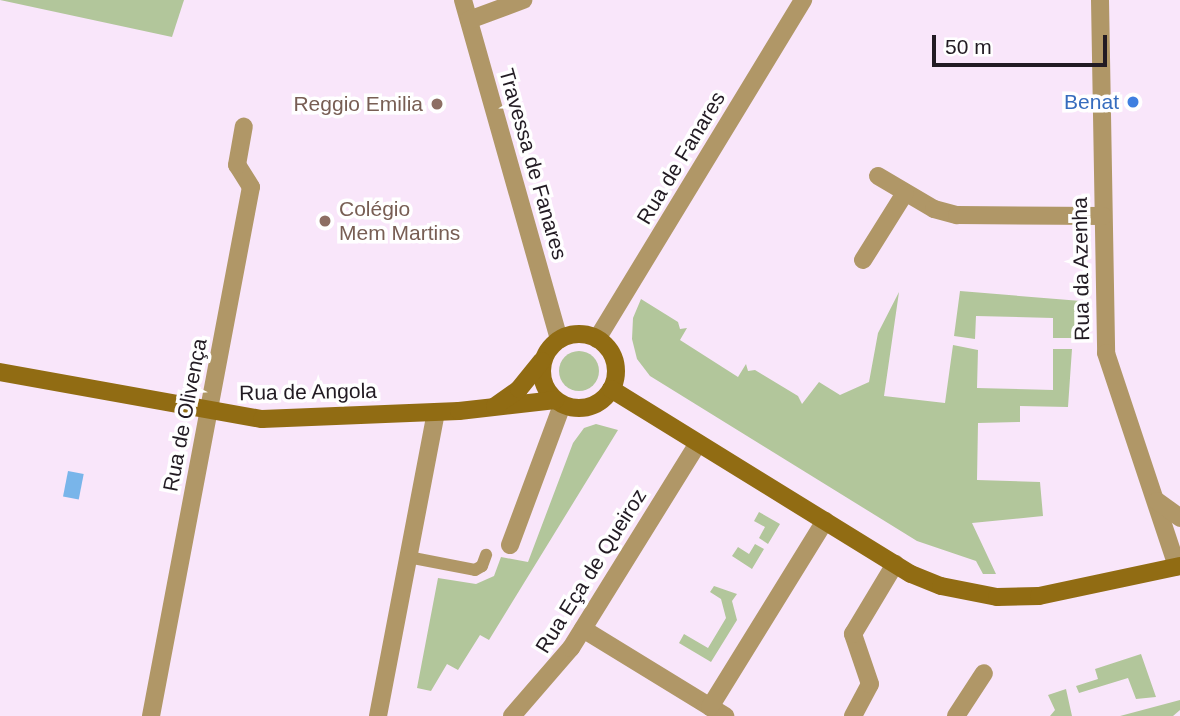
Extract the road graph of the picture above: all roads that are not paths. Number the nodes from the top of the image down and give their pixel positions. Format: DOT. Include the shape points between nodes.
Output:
graph roads {
  1 [pos="463,0"];
  2 [pos="523,0"];
  3 [pos="803,0"];
  4 [pos="1100,0"];
  5 [pos="469,20"];
  6 [pos="244,127"];
  7 [pos="878,176"];
  8 [pos="905,193"];
  9 [pos="1103,216"];
  10 [pos="863,260"];
  11 [pos="597,339"];
  12 [pos="559,340"];
  13 [pos="544,358"];
  14 [pos="0,372"];
  15 [pos="611,389"];
  16 [pos="559,402"];
  17 [pos="495,406"];
  18 [pos="209,412"];
  19 [pos="436,412"];
  20 [pos="698,443"];
  21 [pos="1153,495"];
  22 [pos="1180,518"];
  23 [pos="825,521"];
  24 [pos="510,545"];
  25 [pos="486,555"];
  26 [pos="408,557"];
  27 [pos="895,564"];
  28 [pos="1179,569"];
  29 [pos="583,629"];
  30 [pos="984,673"];
  31 [pos="717,711"];
  32 [pos="151,716"];
  33 [pos="378,716"];
  34 [pos="512,716"];
  35 [pos="853,716"];
  36 [pos="956,716"];
  1 -- 5 [label="street, Travessa de Fanares"];
  2 -- 5 [label="street"];
  3 -- 11 [label="street, Rua de Fanares"];
  4 -- 9 [label="street, Rua da Azenha"];
  5 -- 12 [label="street, Travessa de Fanares"];
  6 -- 18 [label="street, Rua de Olivença" via="237,166 251,187"];
  7 -- 8 [label="street"];
  8 -- 9 [label="street" via="957,215"];
  8 -- 10 [label="street"];
  9 -- 21 [label="street, Rua da Azenha" via="1106,354"];
  11 -- 12 [label="street" via="582,334"];
  11 -- 15 [label="street" via="615,361"];
  12 -- 13 [label="street"];
  13 -- 16 [label="street" via="543,381"];
  13 -- 17 [label="street" via="535,373"];
  14 -- 18 [label="street, Rua de Angola"];
  15 -- 16 [label="street" via="590,407"];
  15 -- 20 [label="street"];
  16 -- 17 [label="street, Rua de Angola"];
  16 -- 24 [label="street"];
  17 -- 19 [label="street, Rua de Angola"];
  18 -- 19 [label="street, Rua de Angola" via="262,419"];
  18 -- 32 [label="street, Rua de Olivença"];
  19 -- 26 [label="street"];
  20 -- 23 [label="street"];
  20 -- 29 [label="street, Rua Eça de Queiroz"];
  21 -- 22 [label="street" via="1166,512"];
  21 -- 28 [label="street, Rua da Azenha"];
  23 -- 27 [label="street"];
  23 -- 31 [label="street"];
  25 -- 26 [label="lane" via="482,566 475,569"];
  26 -- 33 [label="street"];
  27 -- 28 [label="street" via="941,586 1006,597 1039,596"];
  27 -- 35 [label="street" via="853,634 870,684"];
  29 -- 31 [label="street"];
  29 -- 34 [label="street, Rua Eça de Queiroz" via="553,673"];
  30 -- 36 [label="street"];
}
